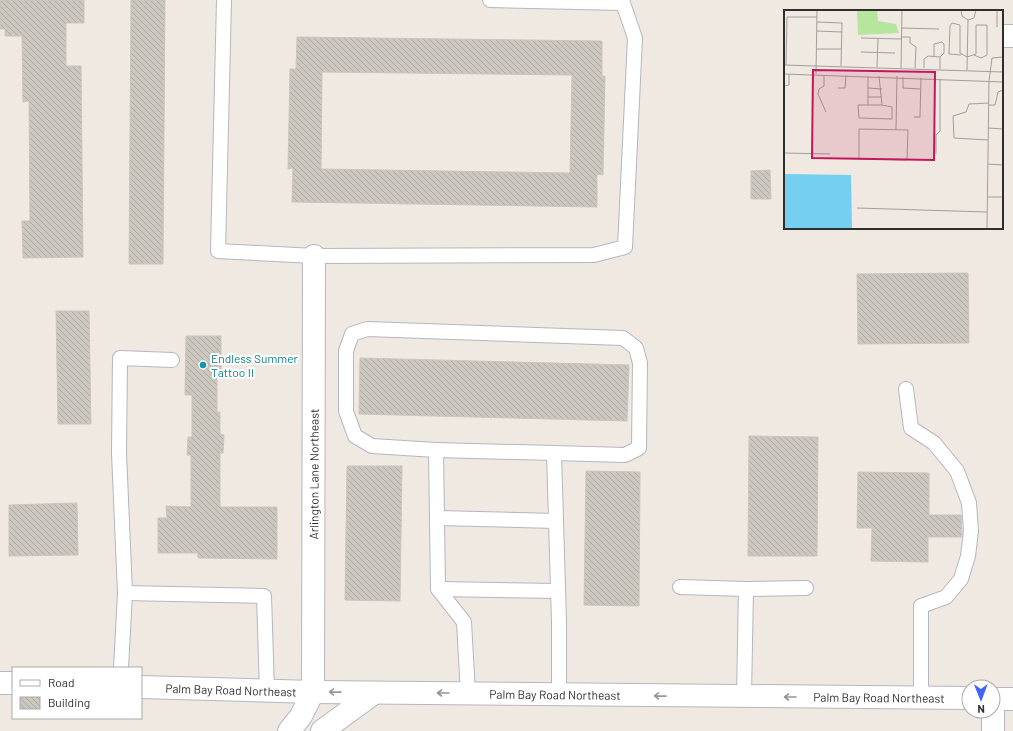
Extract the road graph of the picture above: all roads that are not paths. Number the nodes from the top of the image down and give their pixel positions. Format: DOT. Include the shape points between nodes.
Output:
graph roads {
  1 [pos="224,0"];
  2 [pos="490,0"];
  3 [pos="314,256"];
  4 [pos="172,360"];
  5 [pos="906,389"];
  6 [pos="436,450"];
  7 [pos="554,453"];
  8 [pos="437,518"];
  9 [pos="556,521"];
  10 [pos="680,587"];
  11 [pos="806,588"];
  12 [pos="438,589"];
  13 [pos="746,589"];
  14 [pos="558,591"];
  15 [pos="125,593"];
  16 [pos="121,667"];
  17 [pos="0,682"];
  18 [pos="12,683"];
  19 [pos="142,687"];
  20 [pos="267,691"];
  21 [pos="313,692"];
  22 [pos="374,693"];
  23 [pos="468,694"];
  24 [pos="559,694"];
  25 [pos="744,696"];
  26 [pos="921,698"];
  27 [pos="961,698"];
  28 [pos="1001,699"];
  29 [pos="1013,699"];
  30 [pos="993,719"];
  31 [pos="289,731"];
  32 [pos="322,731"];
  33 [pos="993,731"];
  1 -- 3 [label="lane" via="218,251"];
  2 -- 3 [label="lane" via="623,3 635,38 625,247 594,255"];
  3 -- 21 [label="main road, Arlington Lane Northeast"];
  4 -- 15 [label="lane" via="120,358 119,453"];
  5 -- 26 [label="lane" via="911,428 934,443 957,471 969,503 971,531 968,556 961,579 946,597 921,606"];
  6 -- 7 [label="lane"];
  6 -- 7 [label="lane" via="372,446 355,436 346,411 346,351 352,334 367,329 623,338 636,348 640,363 639,448 624,456"];
  6 -- 8 [label="lane"];
  7 -- 9 [label="lane"];
  8 -- 9 [label="lane"];
  8 -- 12 [label="lane"];
  9 -- 14 [label="lane"];
  10 -- 13 [label="lane"];
  11 -- 13 [label="lane"];
  12 -- 14 [label="lane"];
  12 -- 23 [label="lane" via="464,622"];
  13 -- 25 [label="lane"];
  14 -- 24 [label="lane"];
  15 -- 16 [label="lane"];
  15 -- 20 [label="lane" via="264,596"];
  17 -- 18 [label="main road"];
  19 -- 20 [label="main road, Palm Bay Road Northeast"];
  20 -- 21 [label="main road, Palm Bay Road Northeast"];
  22 -- 21 [label="main road, Palm Bay Road Northeast, one-way"];
  21 -- 31 [label="main road" via="301,716"];
  23 -- 22 [label="main road, Palm Bay Road Northeast, one-way"];
  22 -- 32 [label="main road"];
  23 -- 24 [label="main road, Palm Bay Road Northeast"];
  25 -- 24 [label="main road, Palm Bay Road Northeast, one-way"];
  26 -- 25 [label="main road, Palm Bay Road Northeast, one-way"];
  26 -- 27 [label="main road, Palm Bay Road Northeast"];
  28 -- 29 [label="main road"];
  30 -- 33 [label="main road"];
}
